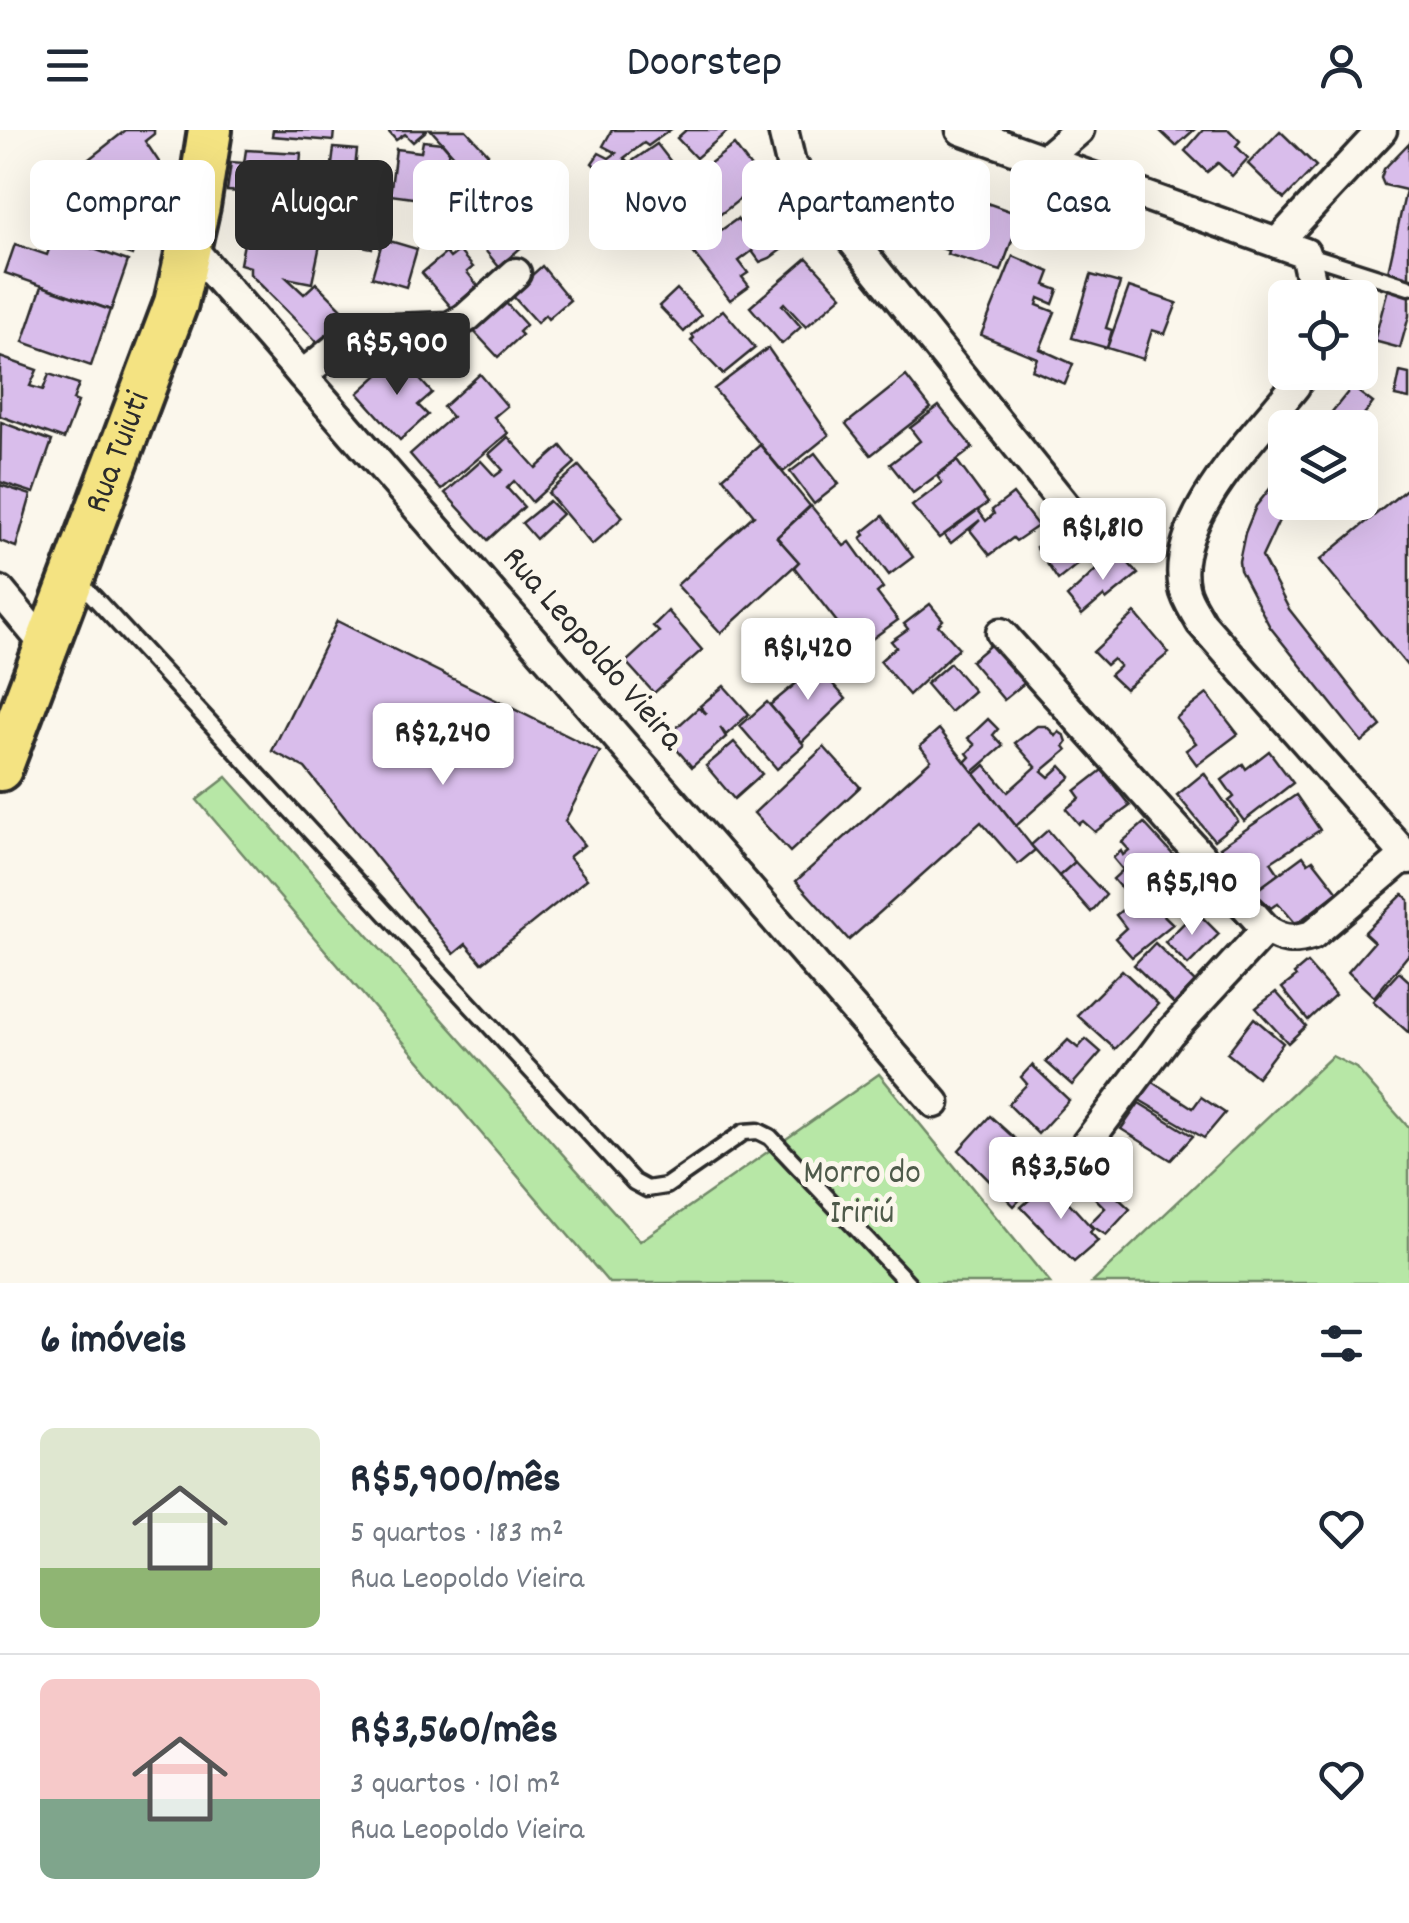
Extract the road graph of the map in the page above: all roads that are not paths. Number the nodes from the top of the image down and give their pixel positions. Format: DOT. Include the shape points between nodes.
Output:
graph roads {
  1 [pos="210,130"];
  2 [pos="783,130"];
  3 [pos="962,130"];
  4 [pos="1079,130"];
  5 [pos="1382,130"];
  6 [pos="205,160"];
  7 [pos="1044,160"];
  8 [pos="1145,196"];
  9 [pos="1277,243"];
  10 [pos="189,250"];
  11 [pos="193,250"];
  12 [pos="1306,254"];
  13 [pos="516,272"];
  14 [pos="1311,280"];
  15 [pos="1409,287"];
  16 [pos="302,375"];
  17 [pos="1292,390"];
  18 [pos="1067,508"];
  19 [pos="71,573"];
  20 [pos="0,591"];
  21 [pos="1001,633"];
  22 [pos="45,645"];
  23 [pos="0,769"];
  24 [pos="1408,857"];
  25 [pos="1266,930"];
  26 [pos="935,1102"];
  27 [pos="1058,1180"];
  28 [pos="908,1283"];
  1 -- 6 [label="main road, Rua Tuiuti"];
  2 -- 18 [label="street" via="791,164"];
  3 -- 7 [label="street"];
  4 -- 7 [label="street"];
  5 -- 9 [label="street"];
  8 -- 9 [label="street"];
  9 -- 12 [label="street"];
  10 -- 19 [label="main road, Rua Tuiuti" via="161,348"];
  11 -- 16 [label="street, Rua Leopoldo Vieira"];
  12 -- 14 [label="street"];
  12 -- 15 [label="lane"];
  13 -- 16 [label="street" via="450,327 367,330"];
  16 -- 26 [label="street, Rua Leopoldo Vieira"];
  17 -- 24 [label="street" via="1196,518 1182,558 1184,590 1201,623"];
  19 -- 22 [label="main road, Rua Tuiuti"];
  19 -- 28 [label="lane" via="634,1182 647,1189 666,1186 744,1132 758,1130"];
  20 -- 22 [label="street"];
  21 -- 25 [label="street"];
  22 -- 23 [label="main road, Rua Tuiuti"];
  24 -- 25 [label="street" via="1312,935 1296,940"];
  25 -- 27 [label="street" via="1169,1034"];
}
